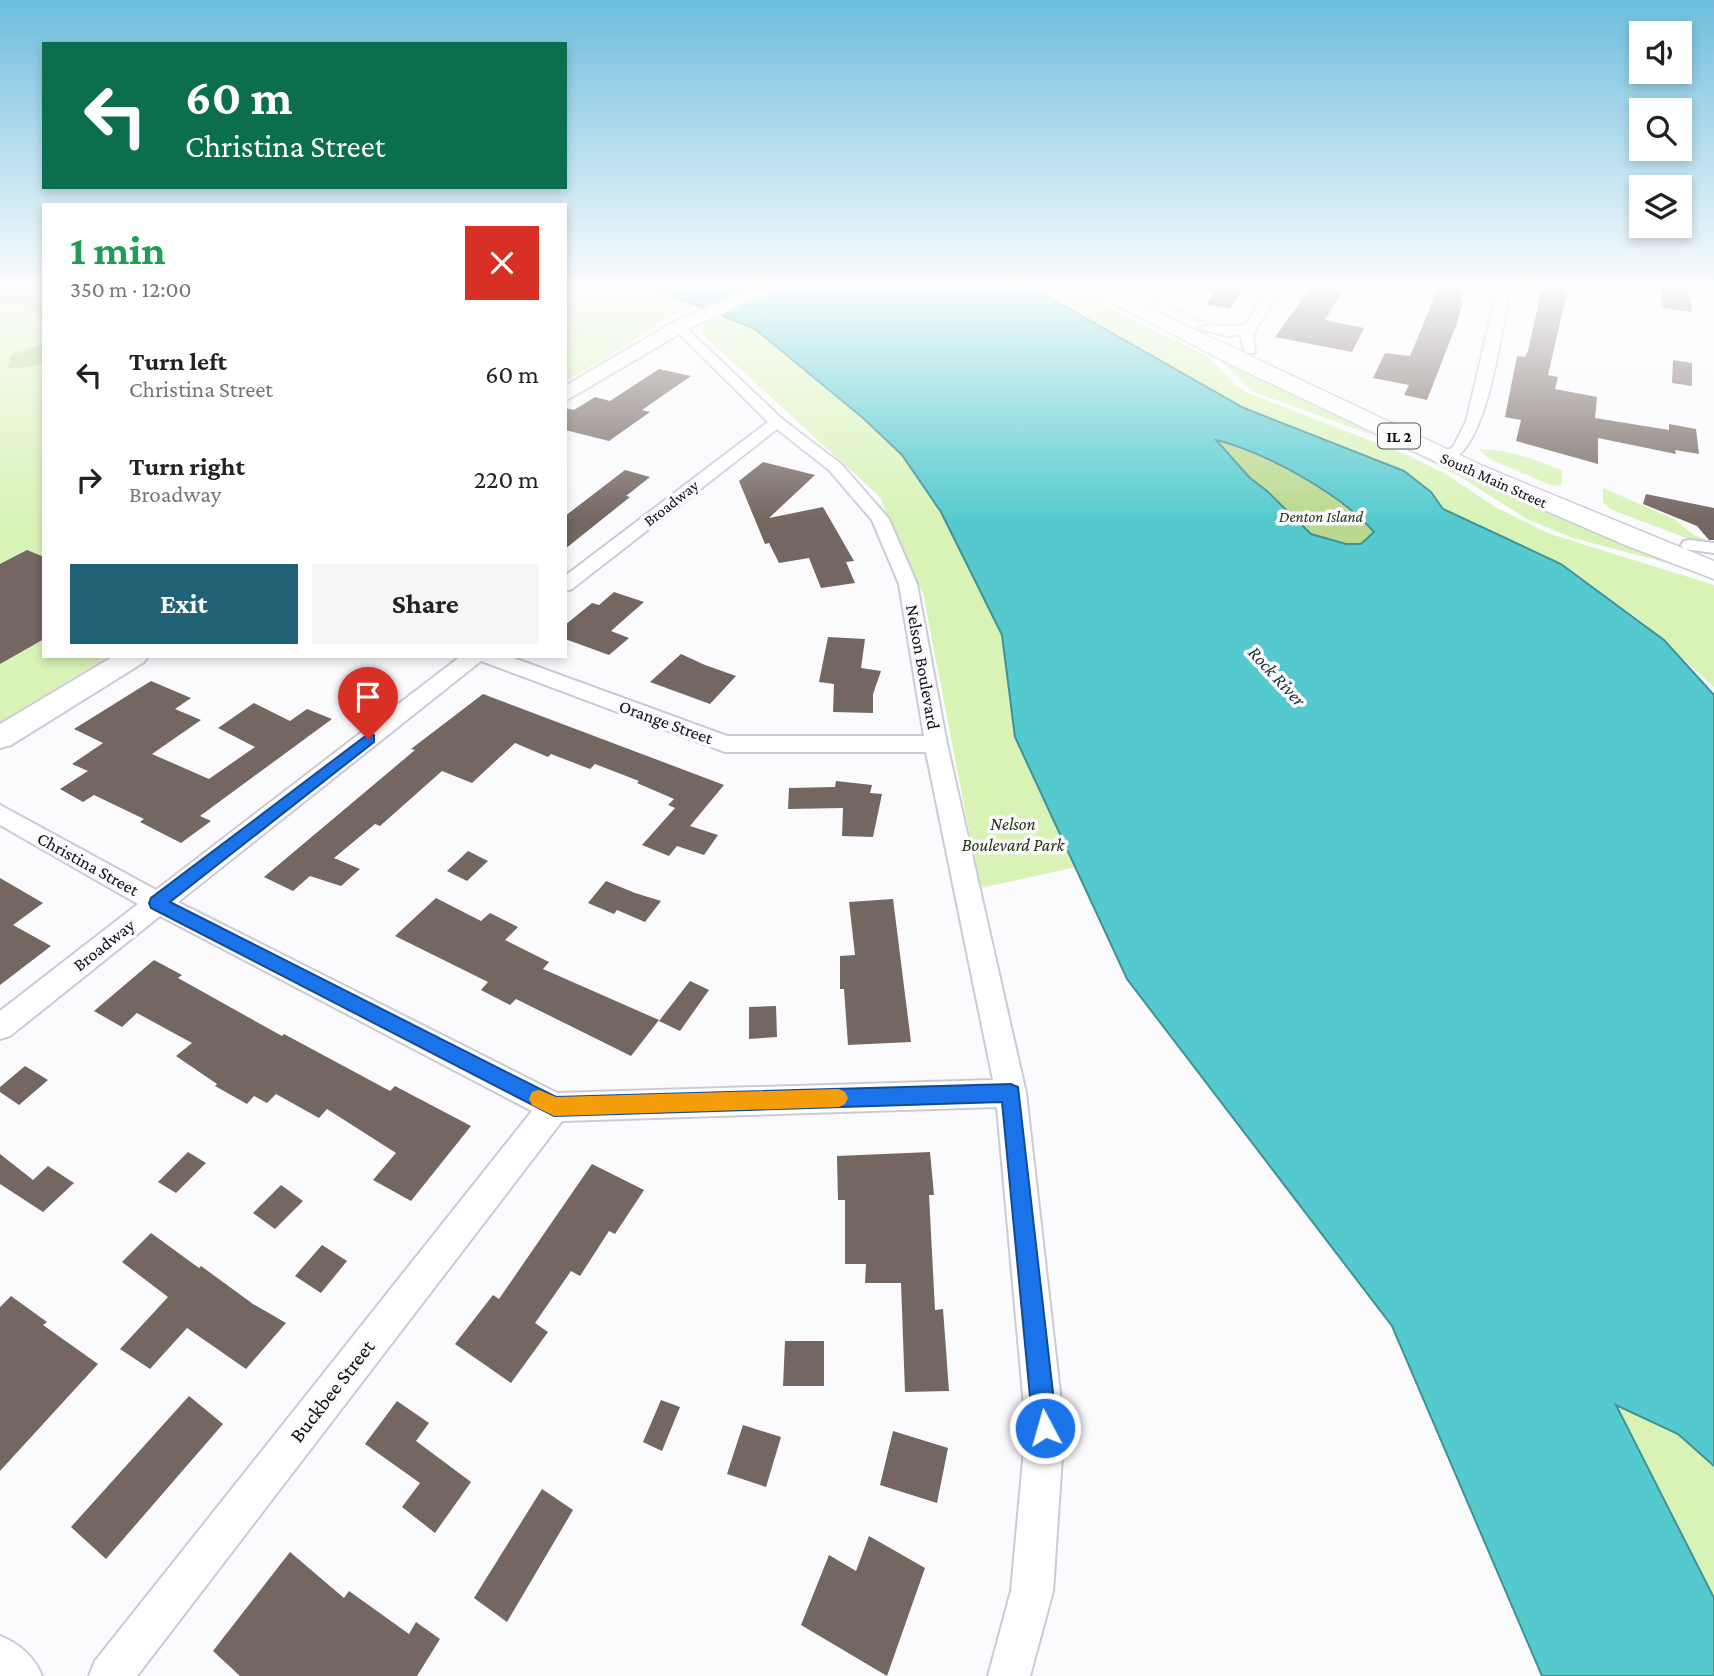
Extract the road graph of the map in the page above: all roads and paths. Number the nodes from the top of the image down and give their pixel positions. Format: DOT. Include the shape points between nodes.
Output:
graph roads {
  1 [pos="615,365"];
  2 [pos="720,365"];
  3 [pos="1259,365"];
  4 [pos="1296,365"];
  5 [pos="1487,365"];
  6 [pos="567,394"];
  7 [pos="777,422"];
  8 [pos="1451,454"];
  9 [pos="1690,545"];
  10 [pos="1714,548"];
  11 [pos="1714,554"];
  12 [pos="1714,571"];
  13 [pos="567,583"];
  14 [pos="131,658"];
  15 [pos="471,658"];
  16 [pos="493,658"];
  17 [pos="0,738"];
  18 [pos="936,744"];
  19 [pos="0,814"];
  20 [pos="157,903"];
  21 [pos="0,1027"];
  22 [pos="1011,1093"];
  23 [pos="554,1107"];
  24 [pos="0,1657"];
  25 [pos="21,1676"];
  26 [pos="110,1676"];
  27 [pos="1009,1676"];
  1 -- 6 [label="main road"];
  2 -- 7 [label="street, Nelson Boulevard"];
  3 -- 8 [label="main road, South Main Street / IL 2"];
  4 -- 8 [label="main road, South Main Street / IL 2"];
  5 -- 8 [label="street" via="1474,422"];
  7 -- 13 [label="street, Broadway"];
  7 -- 18 [label="street, Nelson Boulevard" via="835,467 880,519 908,584"];
  8 -- 9 [label="main road, South Main Street / IL 2"];
  8 -- 12 [label="main road, South Main Street / IL 2" via="1614,533"];
  9 -- 10 [label="street"];
  9 -- 11 [label="main road, South Main Street / IL 2"];
  14 -- 17 [label="main road"];
  15 -- 20 [label="street, Broadway"];
  16 -- 18 [label="street, Orange Street" via="726,744"];
  18 -- 22 [label="street, Nelson Boulevard"];
  19 -- 20 [label="street, Christina Street"];
  20 -- 21 [label="street, Broadway"];
  20 -- 23 [label="street, Christina Street"];
  22 -- 23 [label="street, Christina Street"];
  22 -- 27 [label="street, Nelson Boulevard" via="1045,1428 1032,1591"];
  23 -- 26 [label="street, Buckbee Street"];
  24 -- 25 [label="street"];
}
